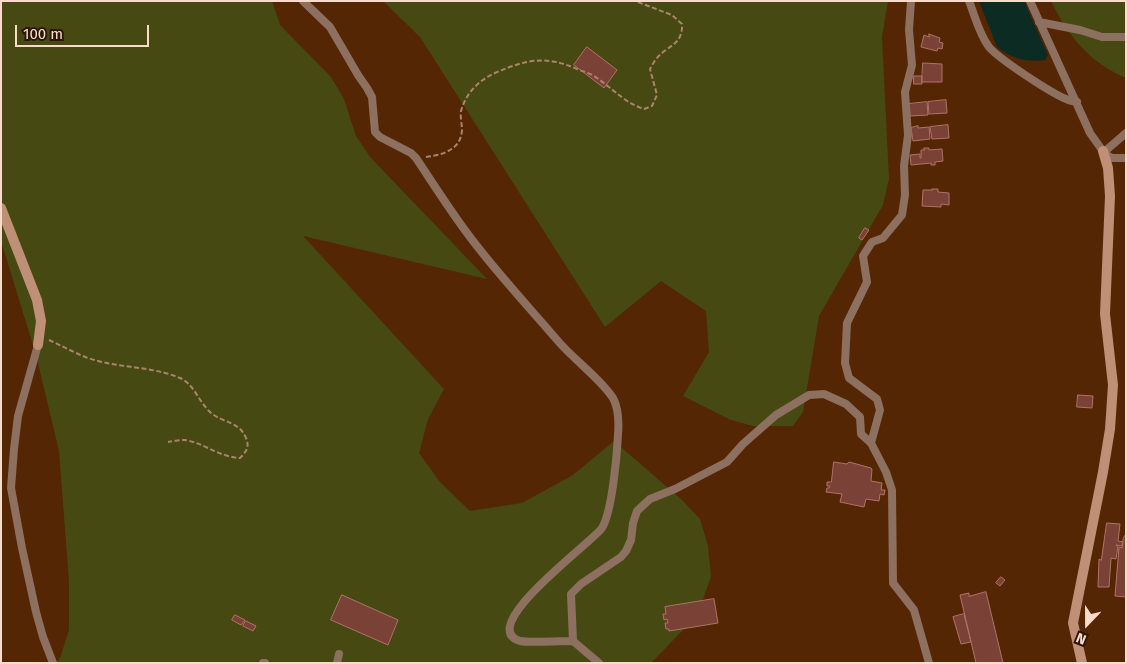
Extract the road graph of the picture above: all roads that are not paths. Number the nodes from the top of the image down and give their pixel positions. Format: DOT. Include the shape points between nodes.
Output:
graph roads {
  1 [pos="303,1"];
  2 [pos="911,1"];
  3 [pos="969,1"];
  4 [pos="1030,1"];
  5 [pos="1040,22"];
  6 [pos="1126,38"];
  7 [pos="1077,102"];
  8 [pos="1126,132"];
  9 [pos="1103,151"];
  10 [pos="1126,158"];
  11 [pos="1,208"];
  12 [pos="39,341"];
  13 [pos="871,443"];
  14 [pos="573,641"];
  15 [pos="53,663"];
  16 [pos="600,663"];
  17 [pos="929,663"];
  18 [pos="1082,663"];
  1 -- 14 [label="street" via="330,27 367,88 372,97 376,132 411,152 470,237 562,346 612,396 618,408 609,508 602,529 529,596 518,608 510,628 520,641"];
  2 -- 13 [label="street" via="912,66 906,92 908,136 902,215 883,238 872,242 863,256 867,282 847,324 845,364 850,378 876,399 880,410"];
  3 -- 7 [label="street" via="990,48 1051,91"];
  4 -- 5 [label="street"];
  5 -- 6 [label="street" via="1102,37"];
  5 -- 7 [label="street"];
  7 -- 9 [label="street" via="1090,133"];
  8 -- 9 [label="street"];
  9 -- 10 [label="street" via="1112,158"];
  9 -- 18 [label="street" via="1110,196 1105,314 1113,385 1103,472 1073,623"];
  11 -- 12 [label="street" via="37,300 41,321"];
  12 -- 15 [label="street" via="18,416 11,488 36,612"];
  13 -- 14 [label="street" via="861,434 860,417 846,404 824,394 809,395 776,415 727,462 650,499 637,511 626,551 571,594"];
  13 -- 17 [label="street" via="892,490 893,584 914,610"];
  14 -- 16 [label="street"];
}
